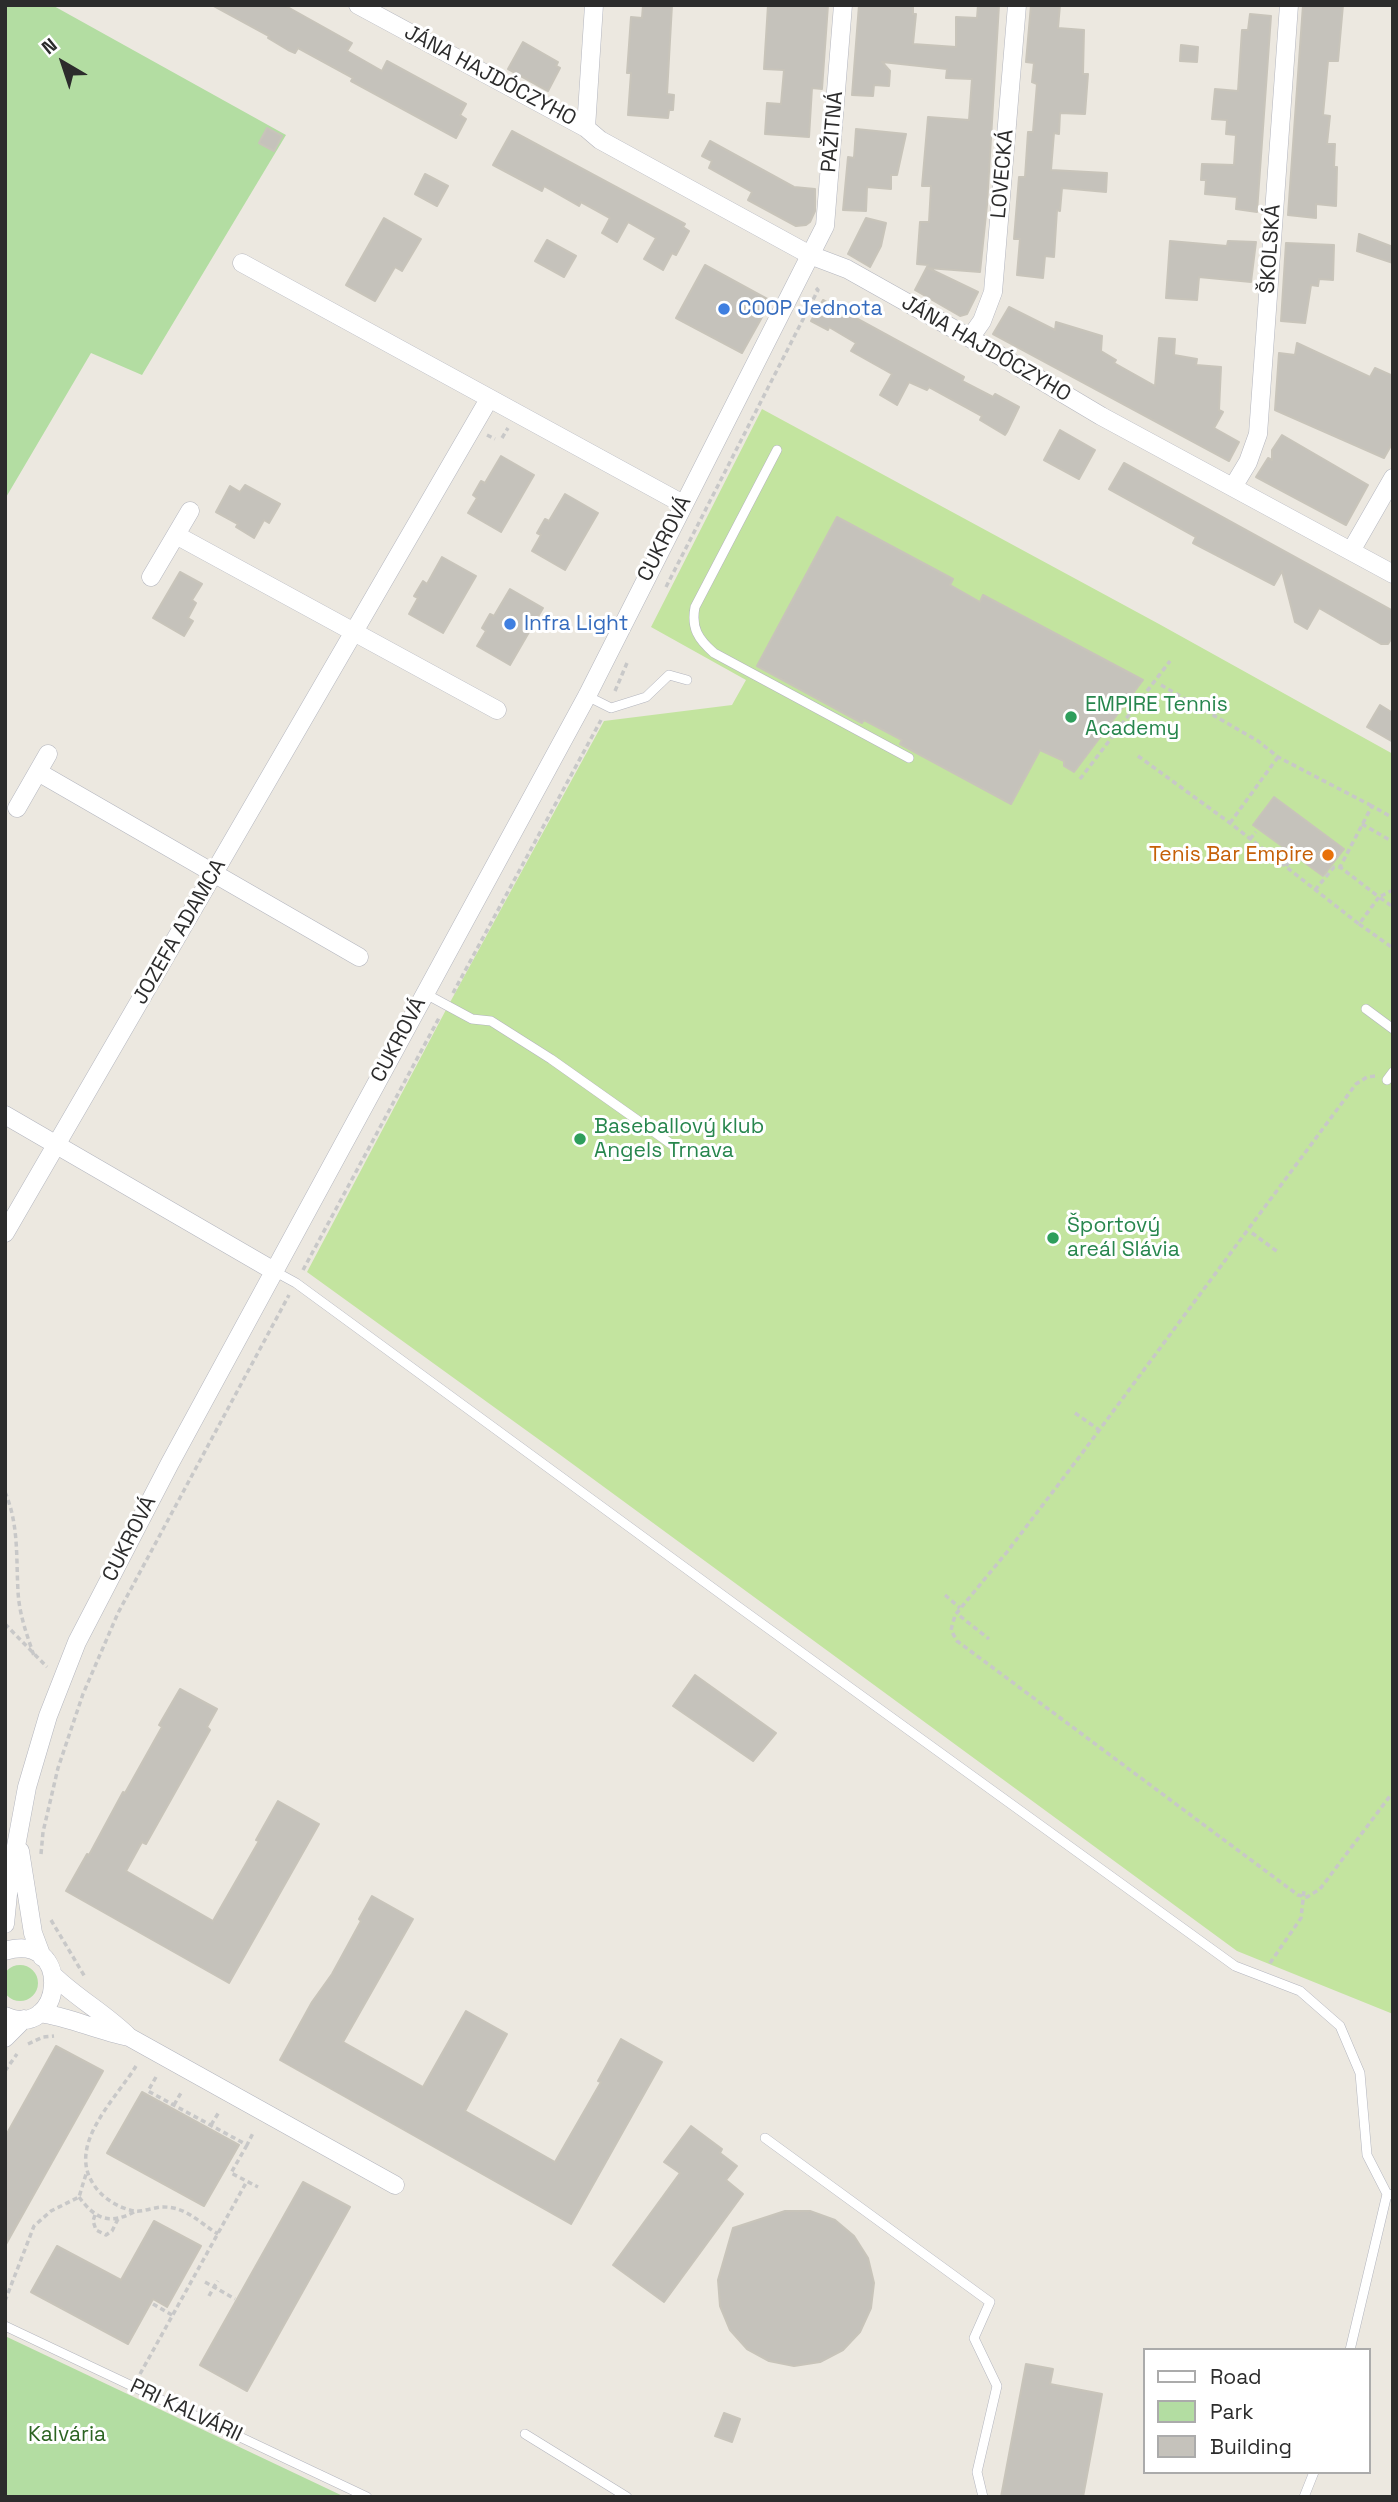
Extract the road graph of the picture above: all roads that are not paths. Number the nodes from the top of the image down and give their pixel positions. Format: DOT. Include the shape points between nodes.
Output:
graph roads {
  1 [pos="358,5"];
  2 [pos="594,5"];
  3 [pos="843,5"];
  4 [pos="1017,5"];
  5 [pos="1289,5"];
  6 [pos="586,128"];
  7 [pos="810,255"];
  8 [pos="243,263"];
  9 [pos="970,338"];
  10 [pos="489,399"];
  11 [pos="777,450"];
  12 [pos="1393,478"];
  13 [pos="1233,487"];
  14 [pos="683,504"];
  15 [pos="190,510"];
  16 [pos="176,535"];
  17 [pos="1351,551"];
  18 [pos="1393,574"];
  19 [pos="151,577"];
  20 [pos="354,632"];
  21 [pos="687,680"];
  22 [pos="587,696"];
  23 [pos="496,710"];
  24 [pos="48,754"];
  25 [pos="908,758"];
  26 [pos="38,772"];
  27 [pos="17,808"];
  28 [pos="214,873"];
  29 [pos="359,957"];
  30 [pos="424,993"];
  31 [pos="1366,1009"];
  32 [pos="1393,1028"];
  33 [pos="5,1115"];
  34 [pos="56,1145"];
  35 [pos="674,1146"];
  36 [pos="5,1233"];
  37 [pos="274,1271"];
  38 [pos="12,1836"];
  39 [pos="5,1924"];
  40 [pos="5,1951"];
  41 [pos="42,1957"];
  42 [pos="54,1976"];
  43 [pos="5,2016"];
  44 [pos="32,2016"];
  45 [pos="129,2037"];
  46 [pos="5,2038"];
  47 [pos="765,2138"];
  48 [pos="395,2185"];
  49 [pos="1390,2194"];
  50 [pos="5,2326"];
  51 [pos="1351,2348"];
  52 [pos="525,2434"];
  53 [pos="1313,2474"];
  54 [pos="367,2497"];
  55 [pos="627,2497"];
  56 [pos="983,2497"];
  57 [pos="1304,2497"];
  1 -- 6 [label="street, JÁNA HAJDÓCZYHO"];
  2 -- 6 [label="street"];
  3 -- 7 [label="street, PAŽITNÁ" via="825,226"];
  4 -- 9 [label="street, LOVECKÁ" via="993,292"];
  5 -- 13 [label="street, ŠKOLSKÁ" via="1258,434"];
  6 -- 7 [label="street, JÁNA HAJDÓCZYHO" via="600,140"];
  7 -- 9 [label="street, JÁNA HAJDÓCZYHO" via="847,269"];
  7 -- 14 [label="street, CUKROVÁ"];
  8 -- 10 [label="street"];
  9 -- 13 [label="street, JÁNA HAJDÓCZYHO"];
  10 -- 14 [label="street"];
  10 -- 20 [label="street, JOZEFA ADAMCA"];
  11 -- 25 [label="lane" via="695,607 695,631 714,653"];
  12 -- 17 [label="street"];
  13 -- 17 [label="street, JÁNA HAJDÓCZYHO"];
  14 -- 22 [label="street, CUKROVÁ"];
  15 -- 16 [label="street"];
  16 -- 19 [label="street"];
  16 -- 20 [label="street"];
  17 -- 18 [label="street, JÁNA HAJDÓCZYHO"];
  20 -- 23 [label="street"];
  20 -- 28 [label="street, JOZEFA ADAMCA"];
  21 -- 22 [label="lane" via="669,675 646,696 611,708"];
  22 -- 30 [label="street, CUKROVÁ"];
  24 -- 26 [label="street"];
  26 -- 27 [label="street"];
  26 -- 28 [label="street"];
  28 -- 29 [label="street"];
  28 -- 34 [label="street, JOZEFA ADAMCA"];
  30 -- 35 [label="lane" via="472,1018 491,1021"];
  30 -- 37 [label="street, CUKROVÁ"];
  31 -- 32 [label="lane"];
  33 -- 34 [label="street"];
  34 -- 36 [label="street, JOZEFA ADAMCA"];
  34 -- 37 [label="street"];
  37 -- 38 [label="street, CUKROVÁ" via="78,1642"];
  37 -- 49 [label="lane" via="1235,1966 1300,1991 1340,2026 1360,2073 1367,2155"];
  38 -- 39 [label="street, CUKROVÁ"];
  38 -- 41 [label="street, CUKROVÁ"];
  40 -- 41 [label="street" via="24,1949"];
  41 -- 42 [label="street, CUKROVÁ"];
  42 -- 44 [label="street" via="54,1993 46,2008"];
  42 -- 45 [label="street, CUKROVÁ"];
  43 -- 44 [label="street"];
  44 -- 45 [label="street" via="57,2015"];
  44 -- 46 [label="street"];
  45 -- 48 [label="street"];
  47 -- 56 [label="lane" via="990,2302 974,2338 997,2386 977,2472"];
  49 -- 51 [label="lane"];
  50 -- 54 [label="lane, PRI KALVÁRII"];
  52 -- 55 [label="lane"];
  53 -- 57 [label="lane"];
}
